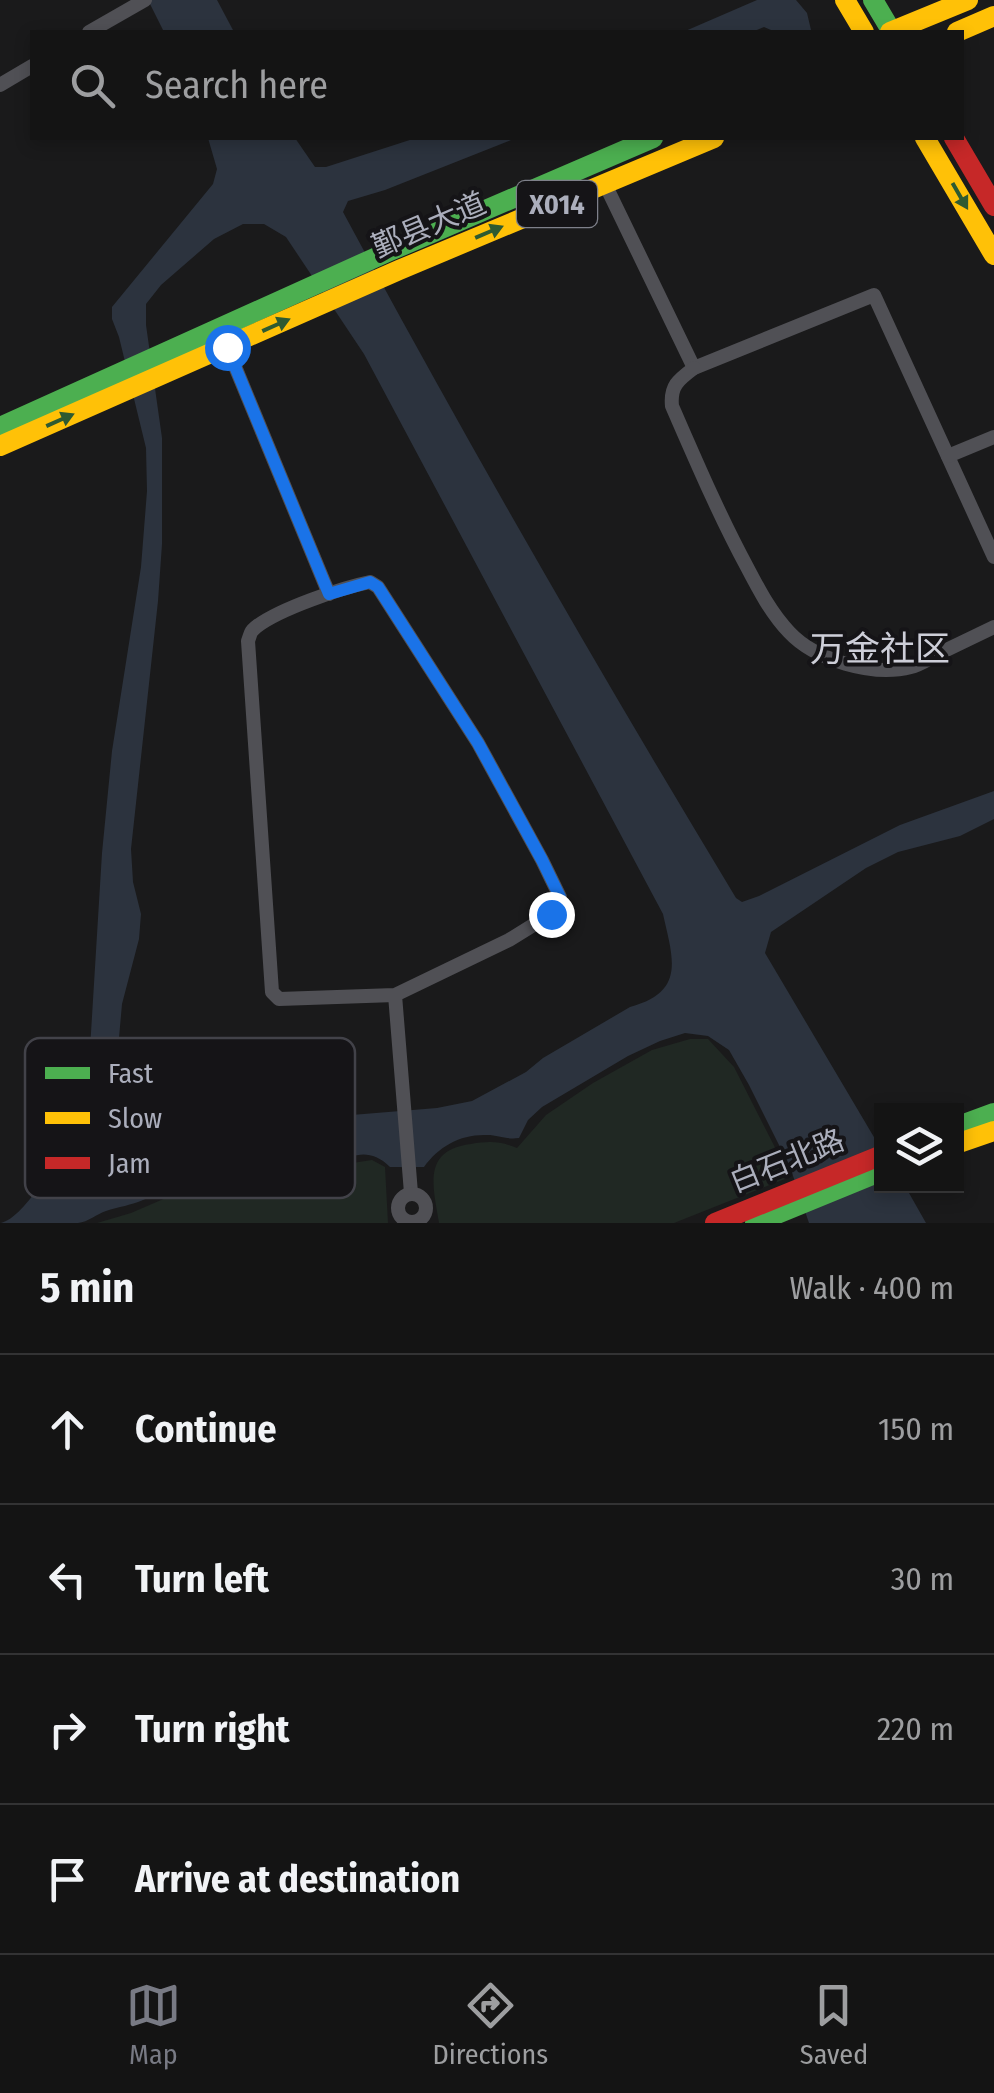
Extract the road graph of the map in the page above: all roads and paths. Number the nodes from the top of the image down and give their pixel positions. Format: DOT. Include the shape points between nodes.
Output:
graph roads {
  1 [pos="145,0"];
  2 [pos="845,0"];
  3 [pos="873,0"];
  4 [pos="968,0"];
  5 [pos="994,16"];
  6 [pos="92,30"];
  7 [pos="863,30"];
  8 [pos="890,30"];
  9 [pos="896,30"];
  10 [pos="962,30"];
  11 [pos="30,67"];
  12 [pos="0,85"];
  13 [pos="650,140"];
  14 [pos="709,140"];
  15 [pos="926,140"];
  16 [pos="955,140"];
  17 [pos="606,184"];
  18 [pos="994,206"];
  19 [pos="994,256"];
  20 [pos="395,260"];
  21 [pos="316,296"];
  22 [pos="227,347"];
  23 [pos="168,362"];
  24 [pos="694,368"];
  25 [pos="120,384"];
  26 [pos="0,427"];
  27 [pos="994,437"];
  28 [pos="0,446"];
  29 [pos="948,456"];
  30 [pos="994,557"];
  31 [pos="329,594"];
  32 [pos="994,627"];
  33 [pos="395,994"];
  34 [pos="994,1114"];
  35 [pos="964,1124"];
  36 [pos="994,1132"];
  37 [pos="964,1141"];
  38 [pos="874,1159"];
  39 [pos="874,1174"];
  40 [pos="412,1194"];
  41 [pos="792,1200"];
  42 [pos="416,1222"];
  43 [pos="715,1223"];
  44 [pos="755,1223"];
  1 -- 6 [label="street"];
  2 -- 7 [label="main road"];
  3 -- 8 [label="main road"];
  4 -- 9 [label="main road"];
  5 -- 10 [label="main road"];
  11 -- 12 [label="street"];
  13 -- 20 [label="main road, 鄞县大道 / X014"];
  14 -- 17 [label="main road, 鄞县大道 / X014"];
  15 -- 19 [label="main road, one-way"];
  16 -- 18 [label="main road"];
  20 -- 17 [label="main road, 鄞县大道 / X014, one-way"];
  17 -- 24 [label="street"];
  20 -- 21 [label="main road, 鄞县大道 / X014"];
  22 -- 21 [label="main road, 鄞县大道 / X014, one-way"];
  21 -- 23 [label="main road, 鄞县大道 / X014"];
  22 -- 23 [label="main road, 鄞县大道 / X014"];
  22 -- 31 [label="street"];
  23 -- 25 [label="main road"];
  24 -- 29 [label="street" via="874,295"];
  24 -- 32 [label="street" via="672,390 672,406 729,534 790,634 808,649 854,666 910,668"];
  25 -- 26 [label="main road"];
  28 -- 25 [label="main road, one-way"];
  27 -- 29 [label="street"];
  29 -- 30 [label="street"];
  31 -- 33 [label="street" via="262,624 248,640 272,992 279,999"];
  31 -- 33 [label="street" via="370,582 378,587 478,743 560,897 551,914 509,940"];
  33 -- 40 [label="street"];
  34 -- 35 [label="main road"];
  36 -- 37 [label="main road"];
  38 -- 41 [label="main road, 白石北路"];
  39 -- 41 [label="main road, 白石北路"];
  40 -- 42 [label="street" via="426,1203"];
  40 -- 42 [label="street" via="398,1205 400,1215"];
  41 -- 43 [label="main road, 白石北路"];
  41 -- 44 [label="main road, 白石北路"];
}
